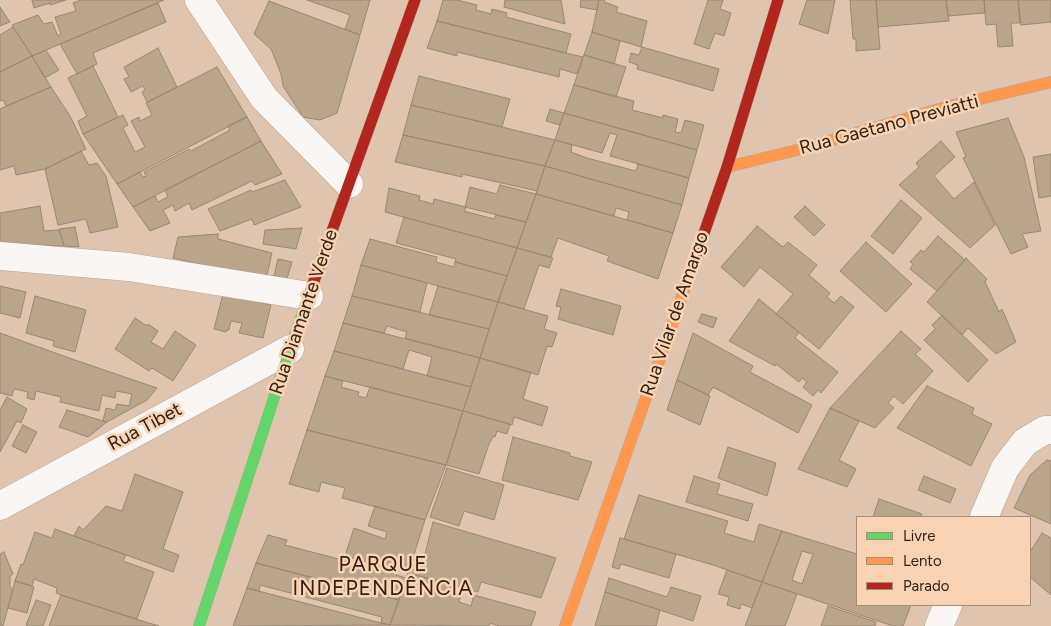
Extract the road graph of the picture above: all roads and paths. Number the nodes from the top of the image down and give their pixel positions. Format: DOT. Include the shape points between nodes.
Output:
graph roads {
  1 [pos="199,0"];
  2 [pos="415,0"];
  3 [pos="778,0"];
  4 [pos="1051,82"];
  5 [pos="727,167"];
  6 [pos="350,184"];
  7 [pos="0,256"];
  8 [pos="309,296"];
  9 [pos="290,349"];
  10 [pos="1051,430"];
  11 [pos="0,506"];
  12 [pos="984,516"];
  13 [pos="948,606"];
  14 [pos="199,626"];
  15 [pos="565,626"];
  16 [pos="939,626"];
  1 -- 6 [label="street" via="264,98"];
  2 -- 6 [label="street, Rua Diamante Verde"];
  3 -- 5 [label="street, Rua Vilar de Amargo"];
  4 -- 5 [label="street, Rua Gaetano Previatti"];
  5 -- 15 [label="street, Rua Vilar de Amargo"];
  6 -- 8 [label="street, Rua Diamante Verde"];
  7 -- 8 [label="street" via="129,268"];
  8 -- 9 [label="street, Rua Diamante Verde"];
  9 -- 11 [label="street, Rua Tibet"];
  9 -- 14 [label="street, Rua Diamante Verde"];
  10 -- 12 [label="street" via="1045,430 1025,442 1005,468"];
  13 -- 16 [label="street"];
}
